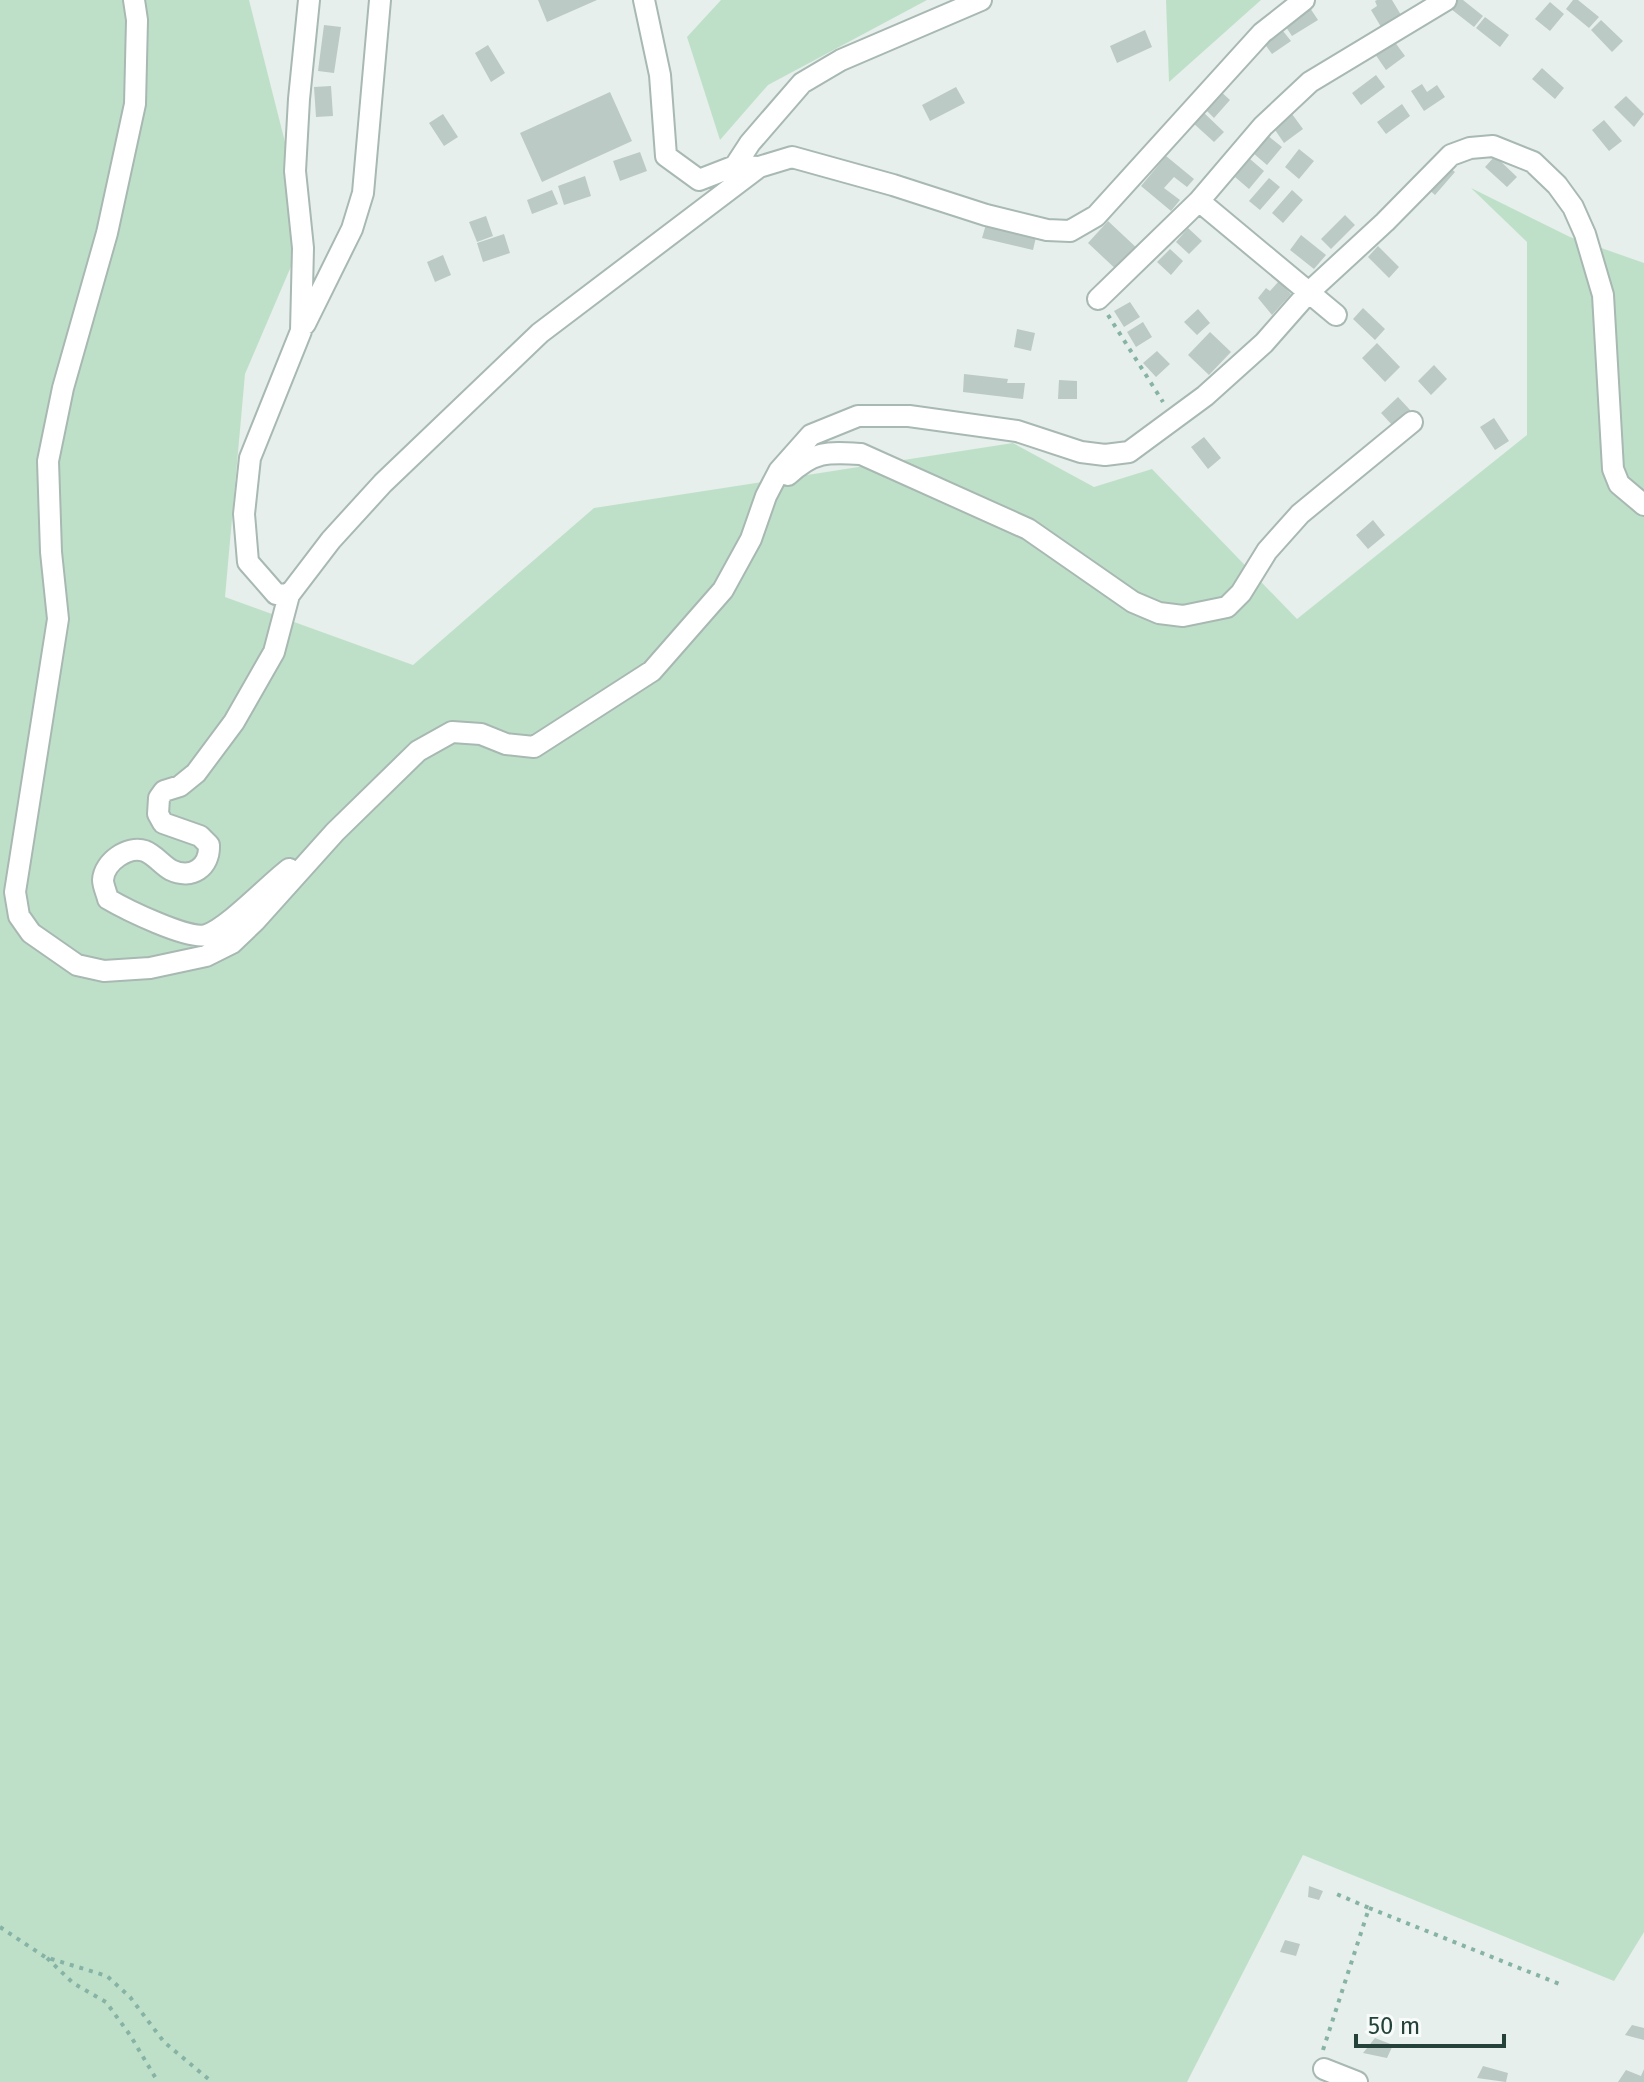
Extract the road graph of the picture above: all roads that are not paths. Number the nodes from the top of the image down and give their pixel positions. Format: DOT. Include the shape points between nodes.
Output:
graph roads {
  1 [pos="134,0"];
  2 [pos="309,0"];
  3 [pos="380,0"];
  4 [pos="644,0"];
  5 [pos="981,0"];
  6 [pos="1304,0"];
  7 [pos="1446,0"];
  8 [pos="735,166"];
  9 [pos="759,167"];
  10 [pos="1199,201"];
  11 [pos="1308,293"];
  12 [pos="1098,299"];
  13 [pos="1336,315"];
  14 [pos="301,331"];
  15 [pos="1412,422"];
  16 [pos="766,496"];
  17 [pos="1644,505"];
  18 [pos="289,595"];
  19 [pos="335,832"];
  20 [pos="1324,2069"];
  21 [pos="1357,2082"];
  1 -- 19 [label="street" via="133,118 48,461 58,619 15,892 19,916 52,950 77,965 104,971 206,956 232,943 255,921"];
  2 -- 14 [label="street" via="295,171 303,248"];
  3 -- 14 [label="street" via="363,193 352,229"];
  4 -- 8 [label="street" via="660,75 666,156 699,180"];
  5 -- 8 [label="street" via="841,60 802,83"];
  6 -- 9 [label="street" via="1262,33 1096,216 1070,231 986,215 792,157"];
  7 -- 10 [label="street" via="1310,82 1263,126"];
  8 -- 9 [label="street"];
  9 -- 18 [label="street" via="540,333 383,483"];
  10 -- 11 [label="street"];
  10 -- 12 [label="street"];
  11 -- 13 [label="street"];
  11 -- 16 [label="street" via="1264,343 1205,396 1129,452 1081,452 1017,431 909,416 858,416 811,435 779,471"];
  11 -- 17 [label="street" via="1451,155 1493,146 1533,162 1573,207 1585,234 1603,295 1613,469 1619,484"];
  14 -- 18 [label="street" via="250,458 244,514 248,562 276,594"];
  15 -- 16 [label="street" via="1300,514 1227,607 1183,616 1133,602 1028,529 861,454 816,454"];
  16 -- 19 [label="street" via="751,539 723,590 652,671 534,747 452,732 418,751"];
  18 -- 19 [label="street" via="274,652 234,722 196,773 164,791 156,807 163,823 200,836 209,845 202,868 191,874 172,871 143,850 127,851 110,862 103,880 108,899 134,915 205,935"];
  20 -- 21 [label="street"];
}
